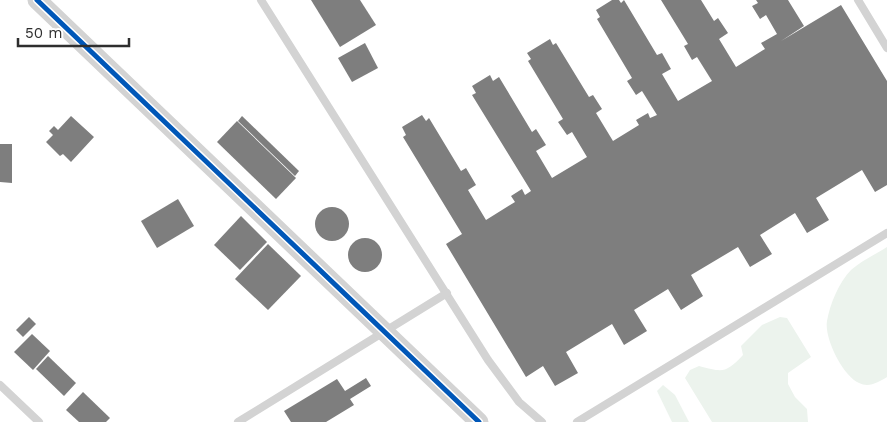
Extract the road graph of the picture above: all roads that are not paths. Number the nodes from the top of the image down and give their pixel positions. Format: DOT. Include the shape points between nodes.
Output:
graph roads {
  1 [pos="37,0"];
  2 [pos="261,0"];
  3 [pos="858,0"];
  4 [pos="887,48"];
  5 [pos="887,233"];
  6 [pos="447,293"];
  7 [pos="383,332"];
  8 [pos="0,385"];
  9 [pos="39,422"];
  10 [pos="238,422"];
  11 [pos="479,422"];
  12 [pos="542,422"];
  13 [pos="577,422"];
  1 -- 7 [label="street"];
  2 -- 6 [label="lane"];
  3 -- 4 [label="lane"];
  5 -- 13 [label="lane"];
  6 -- 7 [label="lane"];
  6 -- 12 [label="lane" via="488,360 519,402"];
  7 -- 10 [label="lane"];
  7 -- 11 [label="street"];
  8 -- 9 [label="lane"];
}
